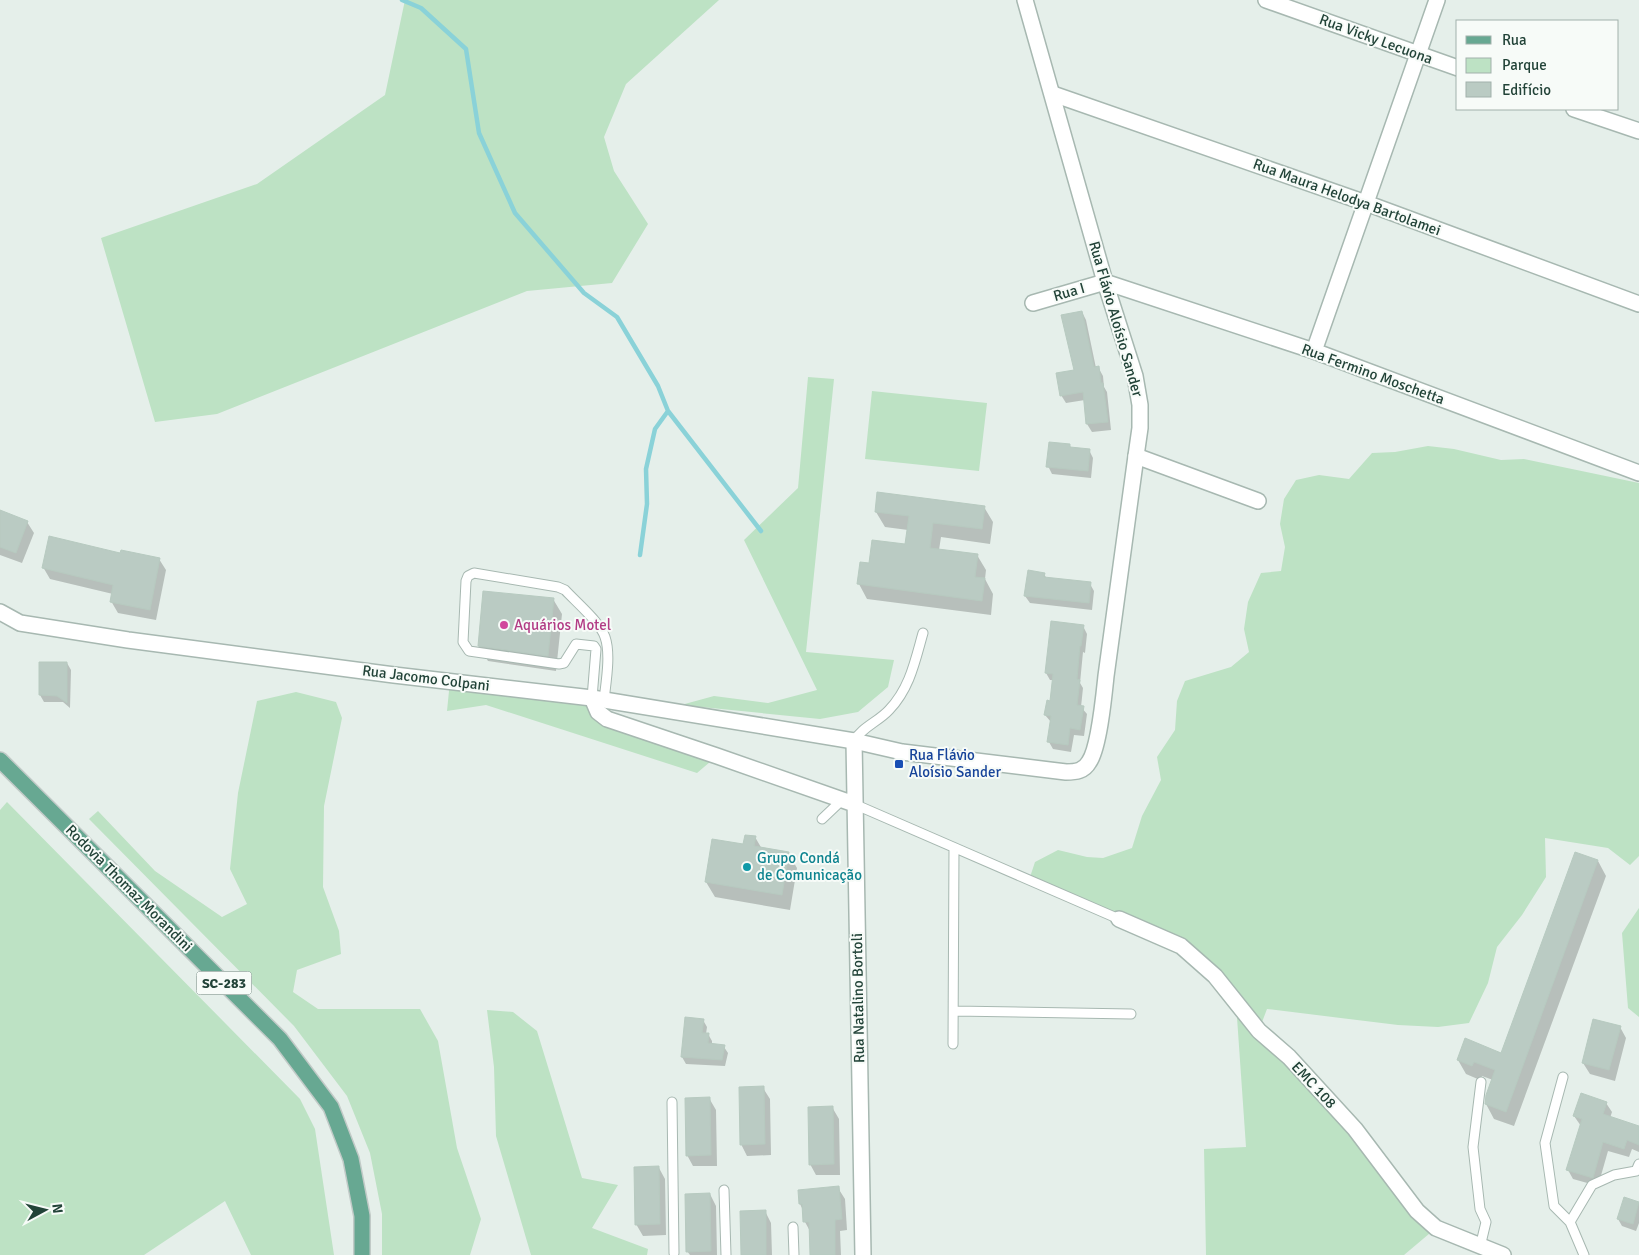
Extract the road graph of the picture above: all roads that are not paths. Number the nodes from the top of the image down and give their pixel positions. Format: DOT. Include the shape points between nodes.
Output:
graph roads {
  1 [pos="1025,0"];
  2 [pos="1266,0"];
  3 [pos="1437,0"];
  4 [pos="1418,55"];
  5 [pos="1456,67"];
  6 [pos="1053,94"];
  7 [pos="1577,110"];
  8 [pos="1639,131"];
  9 [pos="1366,203"];
  10 [pos="1105,282"];
  11 [pos="1033,303"];
  12 [pos="1639,304"];
  13 [pos="1314,351"];
  14 [pos="1136,456"];
  15 [pos="1639,473"];
  16 [pos="1258,501"];
  17 [pos="0,612"];
  18 [pos="923,633"];
  19 [pos="598,699"];
  20 [pos="854,741"];
  21 [pos="0,760"];
  22 [pos="848,802"];
  23 [pos="822,819"];
  24 [pos="954,848"];
  25 [pos="1119,919"];
  26 [pos="954,1011"];
  27 [pos="1131,1014"];
  28 [pos="953,1044"];
  29 [pos="1563,1077"];
  30 [pos="1481,1082"];
  31 [pos="672,1102"];
  32 [pos="1639,1164"];
  33 [pos="724,1190"];
  34 [pos="1570,1222"];
  35 [pos="793,1227"];
  36 [pos="1480,1247"];
  37 [pos="674,1253"];
  38 [pos="362,1255"];
  39 [pos="726,1255"];
  40 [pos="794,1255"];
  41 [pos="863,1255"];
  42 [pos="1503,1255"];
  43 [pos="1584,1255"];
  1 -- 6 [label="street, Rua Flávio Aloísio Sander"];
  2 -- 4 [label="street, Rua Vicky Lecuona"];
  3 -- 4 [label="street"];
  4 -- 5 [label="street, Rua Vicky Lecuona"];
  4 -- 9 [label="street"];
  6 -- 9 [label="street, Rua Maura Helodya Bartolamei"];
  6 -- 10 [label="street, Rua Flávio Aloísio Sander"];
  7 -- 8 [label="street"];
  9 -- 12 [label="street, Rua Maura Helodya Bartolamei"];
  9 -- 13 [label="street"];
  10 -- 11 [label="street, Rua I"];
  10 -- 13 [label="street, Rua Fermino Moschetta"];
  10 -- 14 [label="street, Rua Flávio Aloísio Sander" via="1135,376 1140,405"];
  13 -- 15 [label="street, Rua Fermino Moschetta"];
  14 -- 16 [label="street"];
  14 -- 20 [label="street, Rua Flávio Aloísio Sander" via="1103,703 1090,762 1078,771 1066,772 902,752"];
  17 -- 19 [label="street, Rua Jacomo Colpani" via="20,623 128,640"];
  18 -- 20 [label="lane" via="906,687 888,711 858,734"];
  19 -- 19 [label="lane" via="607,645 605,636 565,590 474,573 468,576 463,642 470,651 559,664 564,663 576,644 594,646"];
  19 -- 20 [label="street, Rua Jacomo Colpani"];
  19 -- 22 [label="street" via="598,712 607,719"];
  20 -- 22 [label="street, Rua Natalino Bortoli"];
  21 -- 38 [label="main road, Rodovia Thomaz Morandini / SC-283" via="280,1039 331,1106 351,1159 362,1216"];
  22 -- 23 [label="lane"];
  22 -- 24 [label="lane"];
  22 -- 41 [label="street, Rua Natalino Bortoli" via="857,1223"];
  24 -- 25 [label="lane"];
  24 -- 26 [label="lane"];
  25 -- 36 [label="street, EMC 108" via="1181,946 1215,976 1259,1031 1289,1057 1355,1129 1417,1211 1436,1228"];
  26 -- 27 [label="lane"];
  26 -- 28 [label="lane"];
  29 -- 34 [label="lane" via="1545,1143 1554,1206"];
  30 -- 36 [label="lane" via="1473,1147 1480,1209 1486,1222"];
  31 -- 37 [label="lane"];
  32 -- 34 [label="lane" via="1636,1171 1614,1175 1592,1185"];
  33 -- 39 [label="lane"];
  34 -- 43 [label="lane"];
  35 -- 40 [label="lane"];
  36 -- 42 [label="street, EMC 108"];
}
